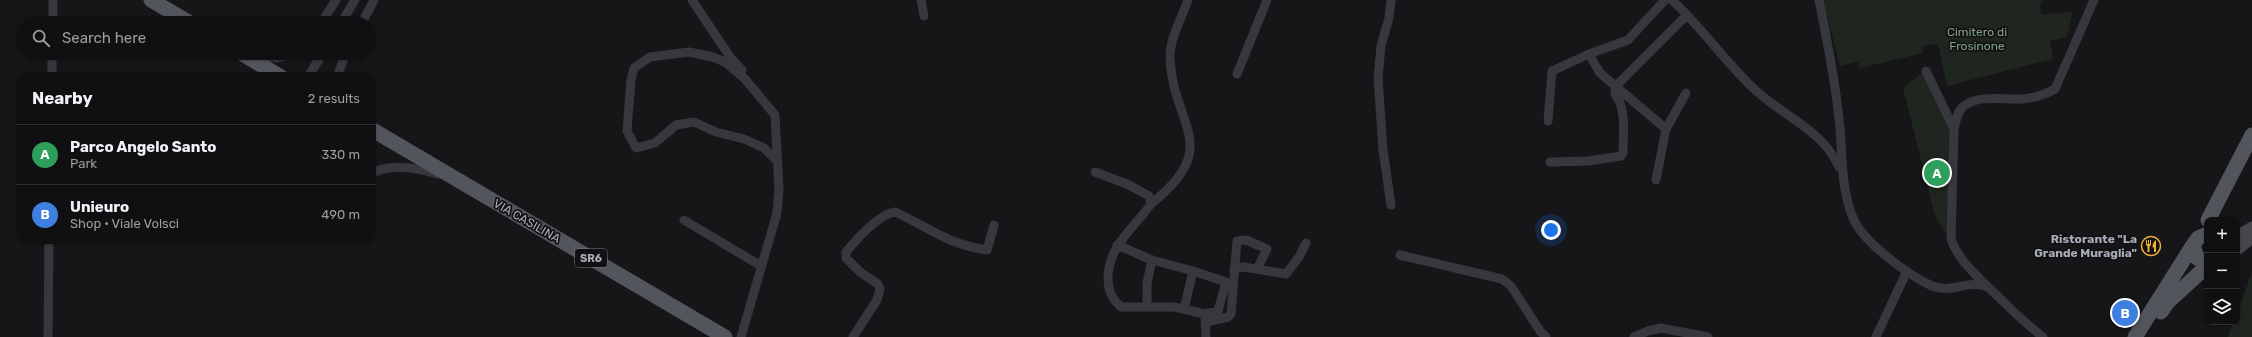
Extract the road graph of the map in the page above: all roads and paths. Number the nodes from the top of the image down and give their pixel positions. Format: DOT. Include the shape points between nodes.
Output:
graph roads {
  1 [pos="53,0"];
  2 [pos="151,0"];
  3 [pos="336,0"];
  4 [pos="355,0"];
  5 [pos="374,0"];
  6 [pos="692,0"];
  7 [pos="921,0"];
  8 [pos="1188,0"];
  9 [pos="1267,0"];
  10 [pos="1391,0"];
  11 [pos="1665,0"];
  12 [pos="1672,0"];
  13 [pos="1819,0"];
  14 [pos="2094,0"];
  15 [pos="1687,15"];
  16 [pos="53,16"];
  17 [pos="178,16"];
  18 [pos="326,16"];
  19 [pos="345,16"];
  20 [pos="366,16"];
  21 [pos="924,16"];
  22 [pos="1588,54"];
  23 [pos="52,60"];
  24 [pos="253,60"];
  25 [pos="319,60"];
  26 [pos="343,60"];
  27 [pos="1926,71"];
  28 [pos="52,72"];
  29 [pos="273,72"];
  30 [pos="311,72"];
  31 [pos="339,72"];
  32 [pos="1237,74"];
  33 [pos="750,84"];
  34 [pos="1616,86"];
  35 [pos="1686,93"];
  36 [pos="1548,121"];
  37 [pos="1666,129"];
  38 [pos="1954,129"];
  39 [pos="376,132"];
  40 [pos="2252,135"];
  41 [pos="778,162"];
  42 [pos="1550,162"];
  43 [pos="376,172"];
  44 [pos="1095,172"];
  45 [pos="1844,177"];
  46 [pos="457,180"];
  47 [pos="1656,180"];
  48 [pos="2222,194"];
  49 [pos="1151,204"];
  50 [pos="1391,205"];
  51 [pos="2209,217"];
  52 [pos="2216,217"];
  53 [pos="684,220"];
  54 [pos="994,225"];
  55 [pos="2204,228"];
  56 [pos="2252,228"];
  57 [pos="2240,235"];
  58 [pos="2252,237"];
  59 [pos="2199,239"];
  60 [pos="1306,243"];
  61 [pos="49,244"];
  62 [pos="1117,246"];
  63 [pos="2240,247"];
  64 [pos="1400,255"];
  65 [pos="1152,260"];
  66 [pos="2204,261"];
  67 [pos="761,266"];
  68 [pos="1234,269"];
  69 [pos="1257,269"];
  70 [pos="2204,269"];
  71 [pos="1193,271"];
  72 [pos="1907,271"];
  73 [pos="1989,287"];
  74 [pos="1147,307"];
  75 [pos="1184,309"];
  76 [pos="1205,318"];
  77 [pos="1654,333"];
  78 [pos="48,337"];
  79 [pos="725,337"];
  80 [pos="741,337"];
  81 [pos="853,337"];
  82 [pos="1206,337"];
  83 [pos="1546,337"];
  84 [pos="1634,337"];
  85 [pos="1708,337"];
  86 [pos="1876,337"];
  87 [pos="2043,337"];
  88 [pos="2135,337"];
  89 [pos="2146,337"];
  1 -- 16 [label="street"];
  2 -- 17 [label="main road"];
  3 -- 18 [label="street"];
  4 -- 19 [label="street"];
  5 -- 20 [label="street"];
  6 -- 33 [label="street" via="730,57 747,76"];
  7 -- 21 [label="street"];
  8 -- 49 [label="street" via="1170,56 1171,71 1190,140 1190,153 1177,178"];
  9 -- 32 [label="street"];
  10 -- 50 [label="street" via="1381,46 1378,78 1383,150"];
  11 -- 22 [label="street" via="1628,40"];
  12 -- 15 [label="street"];
  13 -- 45 [label="street" via="1836,90"];
  14 -- 38 [label="street" via="2054,89 2032,98 1995,98 1971,102 1963,106 1959,112"];
  15 -- 34 [label="street"];
  15 -- 45 [label="street" via="1753,88 1821,139 1833,152"];
  22 -- 34 [label="street" via="1600,73"];
  22 -- 36 [label="street" via="1552,71"];
  23 -- 28 [label="street"];
  24 -- 29 [label="main road"];
  25 -- 30 [label="street"];
  26 -- 31 [label="street"];
  27 -- 38 [label="street"];
  33 -- 41 [label="street" via="775,115"];
  33 -- 41 [label="street" via="725,62 713,57 688,52 650,57 634,68 627,131 636,148 655,143 676,125 694,122 716,132 744,138 764,148"];
  34 -- 37 [label="street"];
  34 -- 42 [label="street" via="1615,94 1621,102 1623,119 1621,156 1589,161"];
  35 -- 37 [label="street"];
  37 -- 47 [label="street"];
  38 -- 73 [label="street" via="1951,239 1955,250 1970,270"];
  39 -- 46 [label="main road, VIA CASILINA / SR6"];
  40 -- 48 [label="main road"];
  41 -- 67 [label="street" via="780,190 777,213"];
  43 -- 46 [label="street" via="407,168"];
  44 -- 49 [label="street" via="1127,184 1149,196"];
  45 -- 72 [label="street" via="1853,218 1861,231"];
  46 -- 79 [label="main road, VIA CASILINA / SR6"];
  48 -- 51 [label="main road"];
  48 -- 52 [label="main road"];
  49 -- 62 [label="street"];
  53 -- 67 [label="street"];
  54 -- 81 [label="street" via="987,250 946,240 895,212 889,213 872,225 846,252 846,258 878,284 880,289 877,300"];
  55 -- 59 [label="main road"];
  56 -- 57 [label="main road"];
  58 -- 63 [label="main road"];
  59 -- 66 [label="main road" via="2197,258"];
  59 -- 88 [label="main road"];
  60 -- 69 [label="street" via="1300,257 1286,274"];
  61 -- 78 [label="street"];
  62 -- 65 [label="street"];
  62 -- 74 [label="street" via="1108,268 1108,287 1113,299 1121,307"];
  64 -- 83 [label="street" via="1502,279 1511,286"];
  65 -- 71 [label="street"];
  65 -- 74 [label="street" via="1147,283"];
  67 -- 80 [label="street"];
  68 -- 69 [label="street"];
  68 -- 69 [label="street" via="1237,241 1246,240 1267,249"];
  68 -- 76 [label="street" via="1231,314 1228,317"];
  70 -- 89 [label="main road" via="2168,302"];
  71 -- 75 [label="street"];
  71 -- 76 [label="street" via="1226,282 1221,307"];
  72 -- 73 [label="street" via="1938,288 1954,289 1976,284"];
  72 -- 86 [label="street"];
  73 -- 87 [label="street" via="2013,313"];
  74 -- 75 [label="street"];
  75 -- 76 [label="street"];
  76 -- 82 [label="street"];
  77 -- 84 [label="street"];
  77 -- 85 [label="street" via="1661,328"];
}
